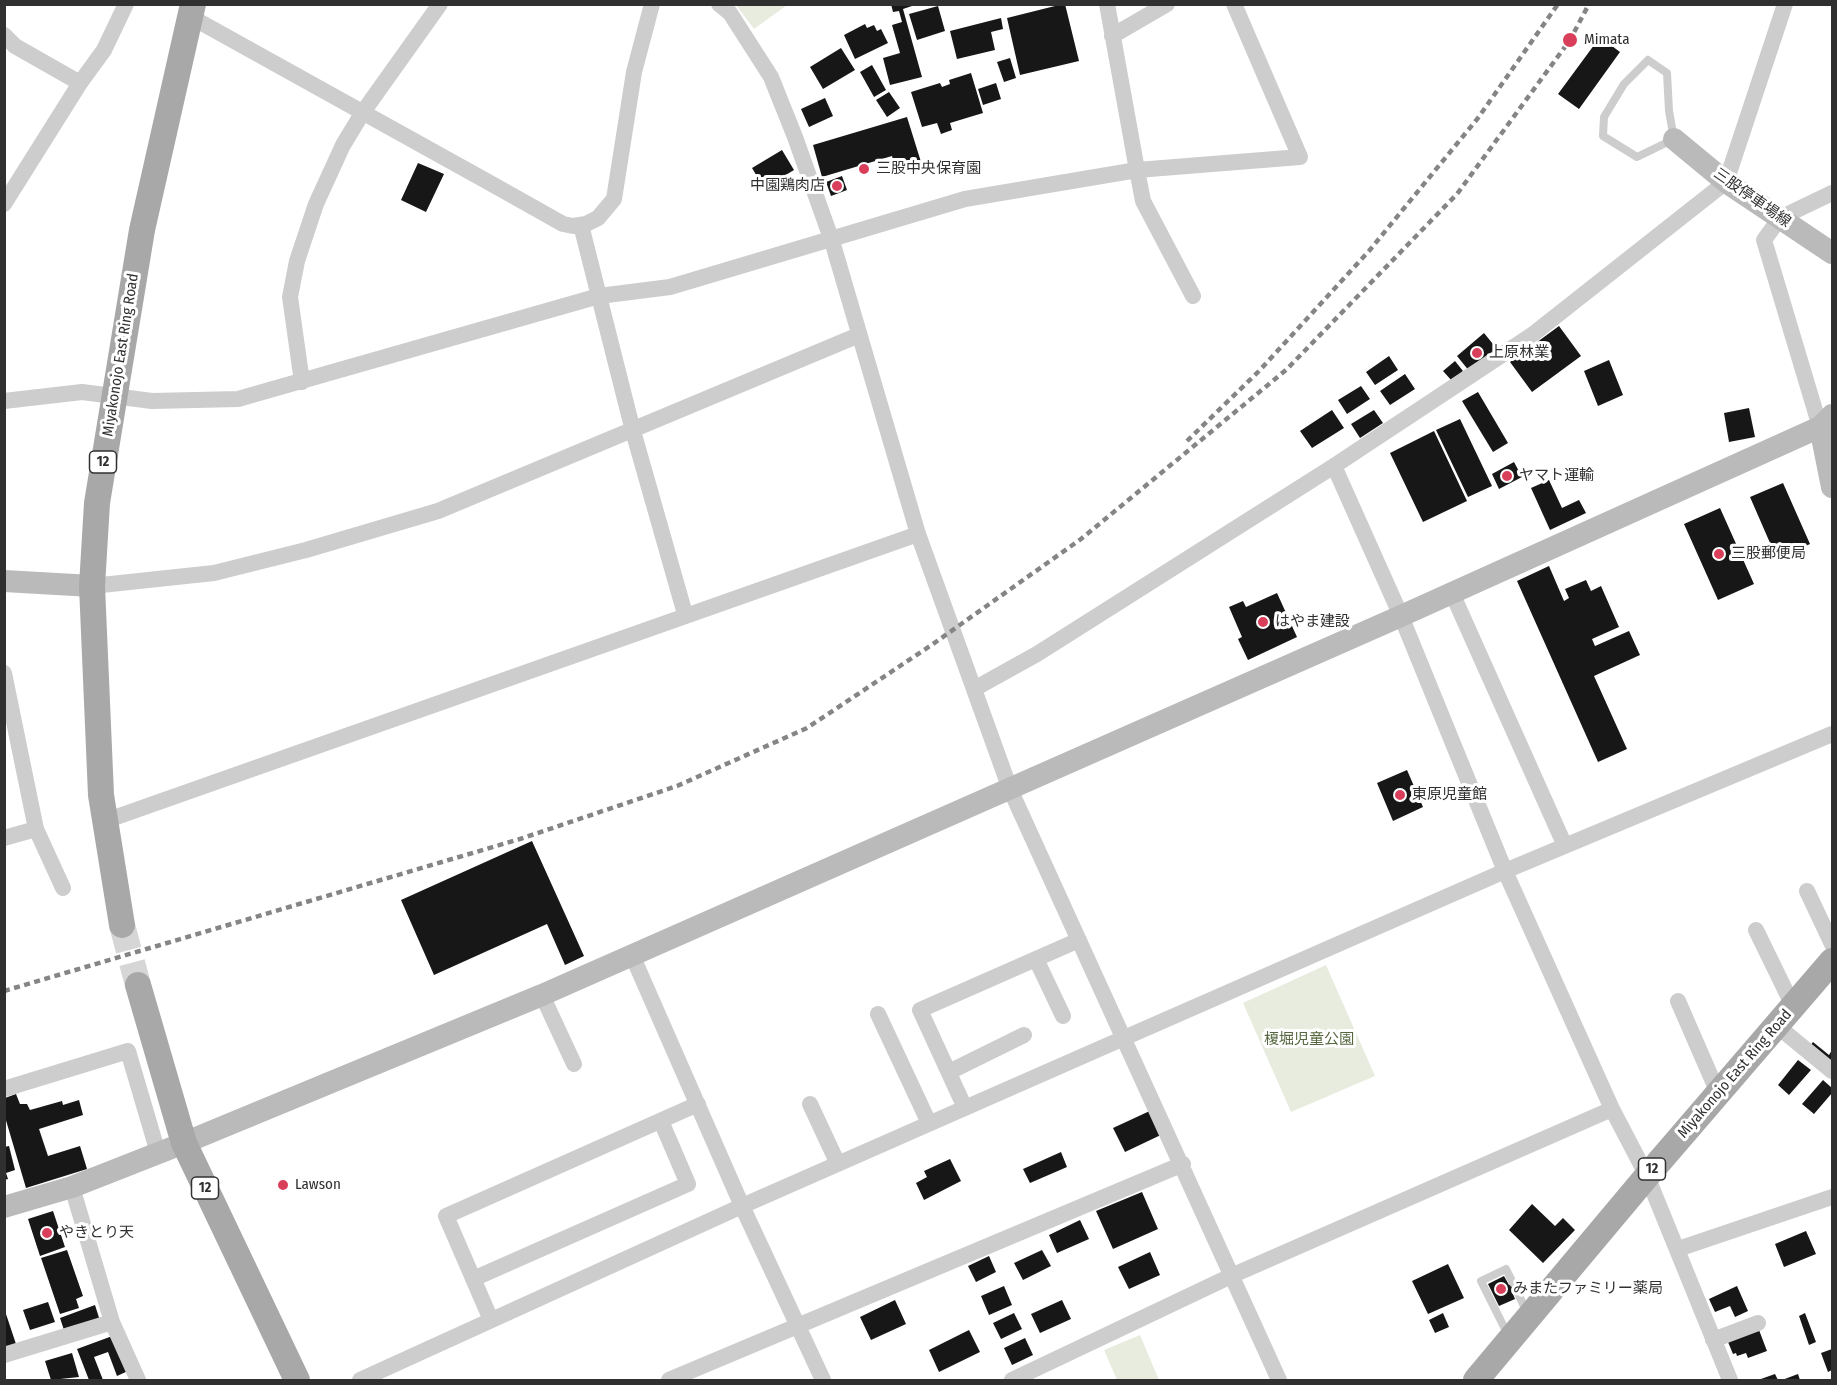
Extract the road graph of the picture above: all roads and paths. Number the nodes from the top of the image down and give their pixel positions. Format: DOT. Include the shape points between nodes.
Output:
graph roads {
  1 [pos="126,4"];
  2 [pos="440,4"];
  3 [pos="652,4"];
  4 [pos="719,4"];
  5 [pos="1107,4"];
  6 [pos="1167,4"];
  7 [pos="1234,4"];
  8 [pos="1785,4"];
  9 [pos="192,11"];
  10 [pos="4,35"];
  11 [pos="1112,36"];
  12 [pos="80,82"];
  13 [pos="363,112"];
  14 [pos="1674,139"];
  15 [pos="1137,171"];
  16 [pos="1726,182"];
  17 [pos="8,193"];
  18 [pos="1833,193"];
  19 [pos="1780,218"];
  20 [pos="581,225"];
  21 [pos="832,241"];
  22 [pos="1833,253"];
  23 [pos="599,296"];
  24 [pos="1193,296"];
  25 [pos="859,335"];
  26 [pos="302,382"];
  27 [pos="114,394"];
  28 [pos="4,401"];
  29 [pos="1826,421"];
  30 [pos="633,430"];
  31 [pos="1334,466"];
  32 [pos="1833,487"];
  33 [pos="918,534"];
  34 [pos="4,581"];
  35 [pos="92,586"];
  36 [pos="1452,593"];
  37 [pos="685,614"];
  38 [pos="1401,616"];
  39 [pos="4,673"];
  40 [pos="974,689"];
  41 [pos="1833,734"];
  42 [pos="11,740"];
  43 [pos="1010,789"];
  44 [pos="105,821"];
  45 [pos="36,829"];
  46 [pos="4,838"];
  47 [pos="1565,846"];
  48 [pos="1505,871"];
  49 [pos="63,888"];
  50 [pos="1807,891"];
  51 [pos="122,925"];
  52 [pos="1756,930"];
  53 [pos="1079,940"];
  54 [pos="1833,944"];
  55 [pos="632,955"];
  56 [pos="1036,959"];
  57 [pos="1833,961"];
  58 [pos="138,986"];
  59 [pos="542,995"];
  60 [pos="1678,1001"];
  61 [pos="878,1014"];
  62 [pos="1063,1016"];
  63 [pos="1784,1016"];
  64 [pos="1024,1035"];
  65 [pos="1124,1038"];
  66 [pos="574,1064"];
  67 [pos="1833,1071"];
  68 [pos="949,1072"];
  69 [pos="4,1089"];
  70 [pos="1718,1093"];
  71 [pos="698,1104"];
  72 [pos="810,1104"];
  73 [pos="965,1108"];
  74 [pos="1612,1109"];
  75 [pos="661,1120"];
  76 [pos="929,1123"];
  77 [pos="184,1143"];
  78 [pos="158,1153"];
  79 [pos="838,1164"];
  80 [pos="1183,1164"];
  81 [pos="1647,1176"];
  82 [pos="72,1186"];
  83 [pos="1833,1197"];
  84 [pos="742,1206"];
  85 [pos="4,1207"];
  86 [pos="1678,1249"];
  87 [pos="1231,1276"];
  88 [pos="473,1279"];
  89 [pos="1530,1319"];
  90 [pos="491,1320"];
  91 [pos="112,1322"];
  92 [pos="1758,1323"];
  93 [pos="797,1324"];
  94 [pos="1510,1340"];
  95 [pos="1713,1340"];
  96 [pos="4,1355"];
  97 [pos="138,1380"];
  98 [pos="297,1380"];
  99 [pos="360,1380"];
  100 [pos="669,1380"];
  101 [pos="823,1380"];
  102 [pos="1012,1380"];
  103 [pos="1279,1380"];
  104 [pos="1476,1380"];
  105 [pos="1730,1380"];
  1 -- 12 [label="street" via="104,50"];
  2 -- 13 [label="street"];
  3 -- 20 [label="street" via="634,72 614,199 598,218"];
  4 -- 21 [label="street" via="730,13 771,77"];
  5 -- 11 [label="street"];
  6 -- 11 [label="street"];
  7 -- 15 [label="street" via="1300,157"];
  8 -- 16 [label="street"];
  9 -- 13 [label="street"];
  9 -- 27 [label="main road, Miyakonojo East Ring Road / 12" via="142,230"];
  10 -- 12 [label="street" via="15,46"];
  11 -- 15 [label="street"];
  12 -- 17 [label="street"];
  13 -- 20 [label="street" via="563,224"];
  13 -- 26 [label="street" via="316,204 297,261 290,297"];
  14 -- 14 [label="lane" via="1637,157 1603,136 1604,117 1624,84 1648,60 1667,73"];
  14 -- 16 [label="street, 三股停車場線"];
  15 -- 21 [label="street" via="965,199"];
  15 -- 24 [label="street" via="1143,201"];
  16 -- 19 [label="street, 三股停車場線"];
  16 -- 31 [label="street" via="1532,335"];
  18 -- 19 [label="street"];
  19 -- 22 [label="street, 三股停車場線"];
  19 -- 29 [label="street" via="1764,240"];
  20 -- 23 [label="street"];
  21 -- 23 [label="street" via="670,287"];
  21 -- 25 [label="street"];
  23 -- 26 [label="street"];
  23 -- 30 [label="street"];
  25 -- 30 [label="street"];
  25 -- 33 [label="street"];
  26 -- 27 [label="street" via="238,399 152,401"];
  27 -- 28 [label="street" via="81,392"];
  27 -- 35 [label="main road, Miyakonojo East Ring Road / 12" via="97,503"];
  29 -- 32 [label="street"];
  29 -- 36 [label="street"];
  30 -- 35 [label="street" via="438,511 306,550 214,573"];
  30 -- 37 [label="street"];
  31 -- 38 [label="street"];
  31 -- 40 [label="street" via="1037,654"];
  33 -- 37 [label="street"];
  33 -- 40 [label="street"];
  34 -- 35 [label="street"];
  35 -- 44 [label="main road, Miyakonojo East Ring Road / 12"];
  36 -- 38 [label="street"];
  36 -- 47 [label="street"];
  37 -- 44 [label="street" via="528,674"];
  38 -- 43 [label="street"];
  38 -- 48 [label="street"];
  39 -- 42 [label="street"];
  40 -- 43 [label="street"];
  41 -- 47 [label="street"];
  42 -- 45 [label="street"];
  43 -- 53 [label="street"];
  43 -- 55 [label="street"];
  44 -- 51 [label="main road, Miyakonojo East Ring Road / 12"];
  45 -- 46 [label="street"];
  45 -- 49 [label="street"];
  47 -- 48 [label="street"];
  48 -- 65 [label="street"];
  48 -- 74 [label="street"];
  50 -- 54 [label="street"];
  52 -- 63 [label="street"];
  53 -- 56 [label="street"];
  53 -- 65 [label="street"];
  55 -- 59 [label="street"];
  55 -- 71 [label="street"];
  56 -- 62 [label="street"];
  56 -- 68 [label="street" via="920,1010"];
  57 -- 63 [label="main road, Miyakonojo East Ring Road / 12"];
  58 -- 77 [label="main road, 12"];
  59 -- 66 [label="street"];
  59 -- 77 [label="street"];
  60 -- 70 [label="street"];
  61 -- 76 [label="street"];
  63 -- 67 [label="street"];
  63 -- 70 [label="main road, Miyakonojo East Ring Road / 12"];
  64 -- 68 [label="street"];
  65 -- 73 [label="street"];
  65 -- 80 [label="street"];
  68 -- 73 [label="street"];
  69 -- 78 [label="street" via="128,1051"];
  70 -- 81 [label="main road, Miyakonojo East Ring Road / 12"];
  71 -- 75 [label="street"];
  71 -- 84 [label="street"];
  72 -- 79 [label="street"];
  73 -- 76 [label="street"];
  74 -- 81 [label="street"];
  74 -- 87 [label="street"];
  75 -- 88 [label="street" via="446,1216"];
  75 -- 88 [label="street" via="688,1184"];
  76 -- 79 [label="street"];
  77 -- 78 [label="street"];
  77 -- 98 [label="main road, 12"];
  78 -- 82 [label="street"];
  79 -- 84 [label="street"];
  80 -- 87 [label="street"];
  80 -- 93 [label="street"];
  81 -- 86 [label="street"];
  81 -- 89 [label="main road, Miyakonojo East Ring Road / 12"];
  82 -- 85 [label="street"];
  82 -- 91 [label="street"];
  83 -- 86 [label="street"];
  84 -- 90 [label="street"];
  84 -- 93 [label="street"];
  86 -- 95 [label="street"];
  87 -- 102 [label="street"];
  87 -- 103 [label="street"];
  88 -- 90 [label="street"];
  89 -- 94 [label="main road, Miyakonojo East Ring Road / 12"];
  89 -- 94 [label="lane" via="1506,1269 1481,1281"];
  90 -- 99 [label="street"];
  91 -- 96 [label="street"];
  91 -- 97 [label="street"];
  92 -- 95 [label="street"];
  93 -- 100 [label="street"];
  93 -- 101 [label="street"];
  94 -- 104 [label="main road, Miyakonojo East Ring Road / 12"];
  95 -- 105 [label="street"];
}
